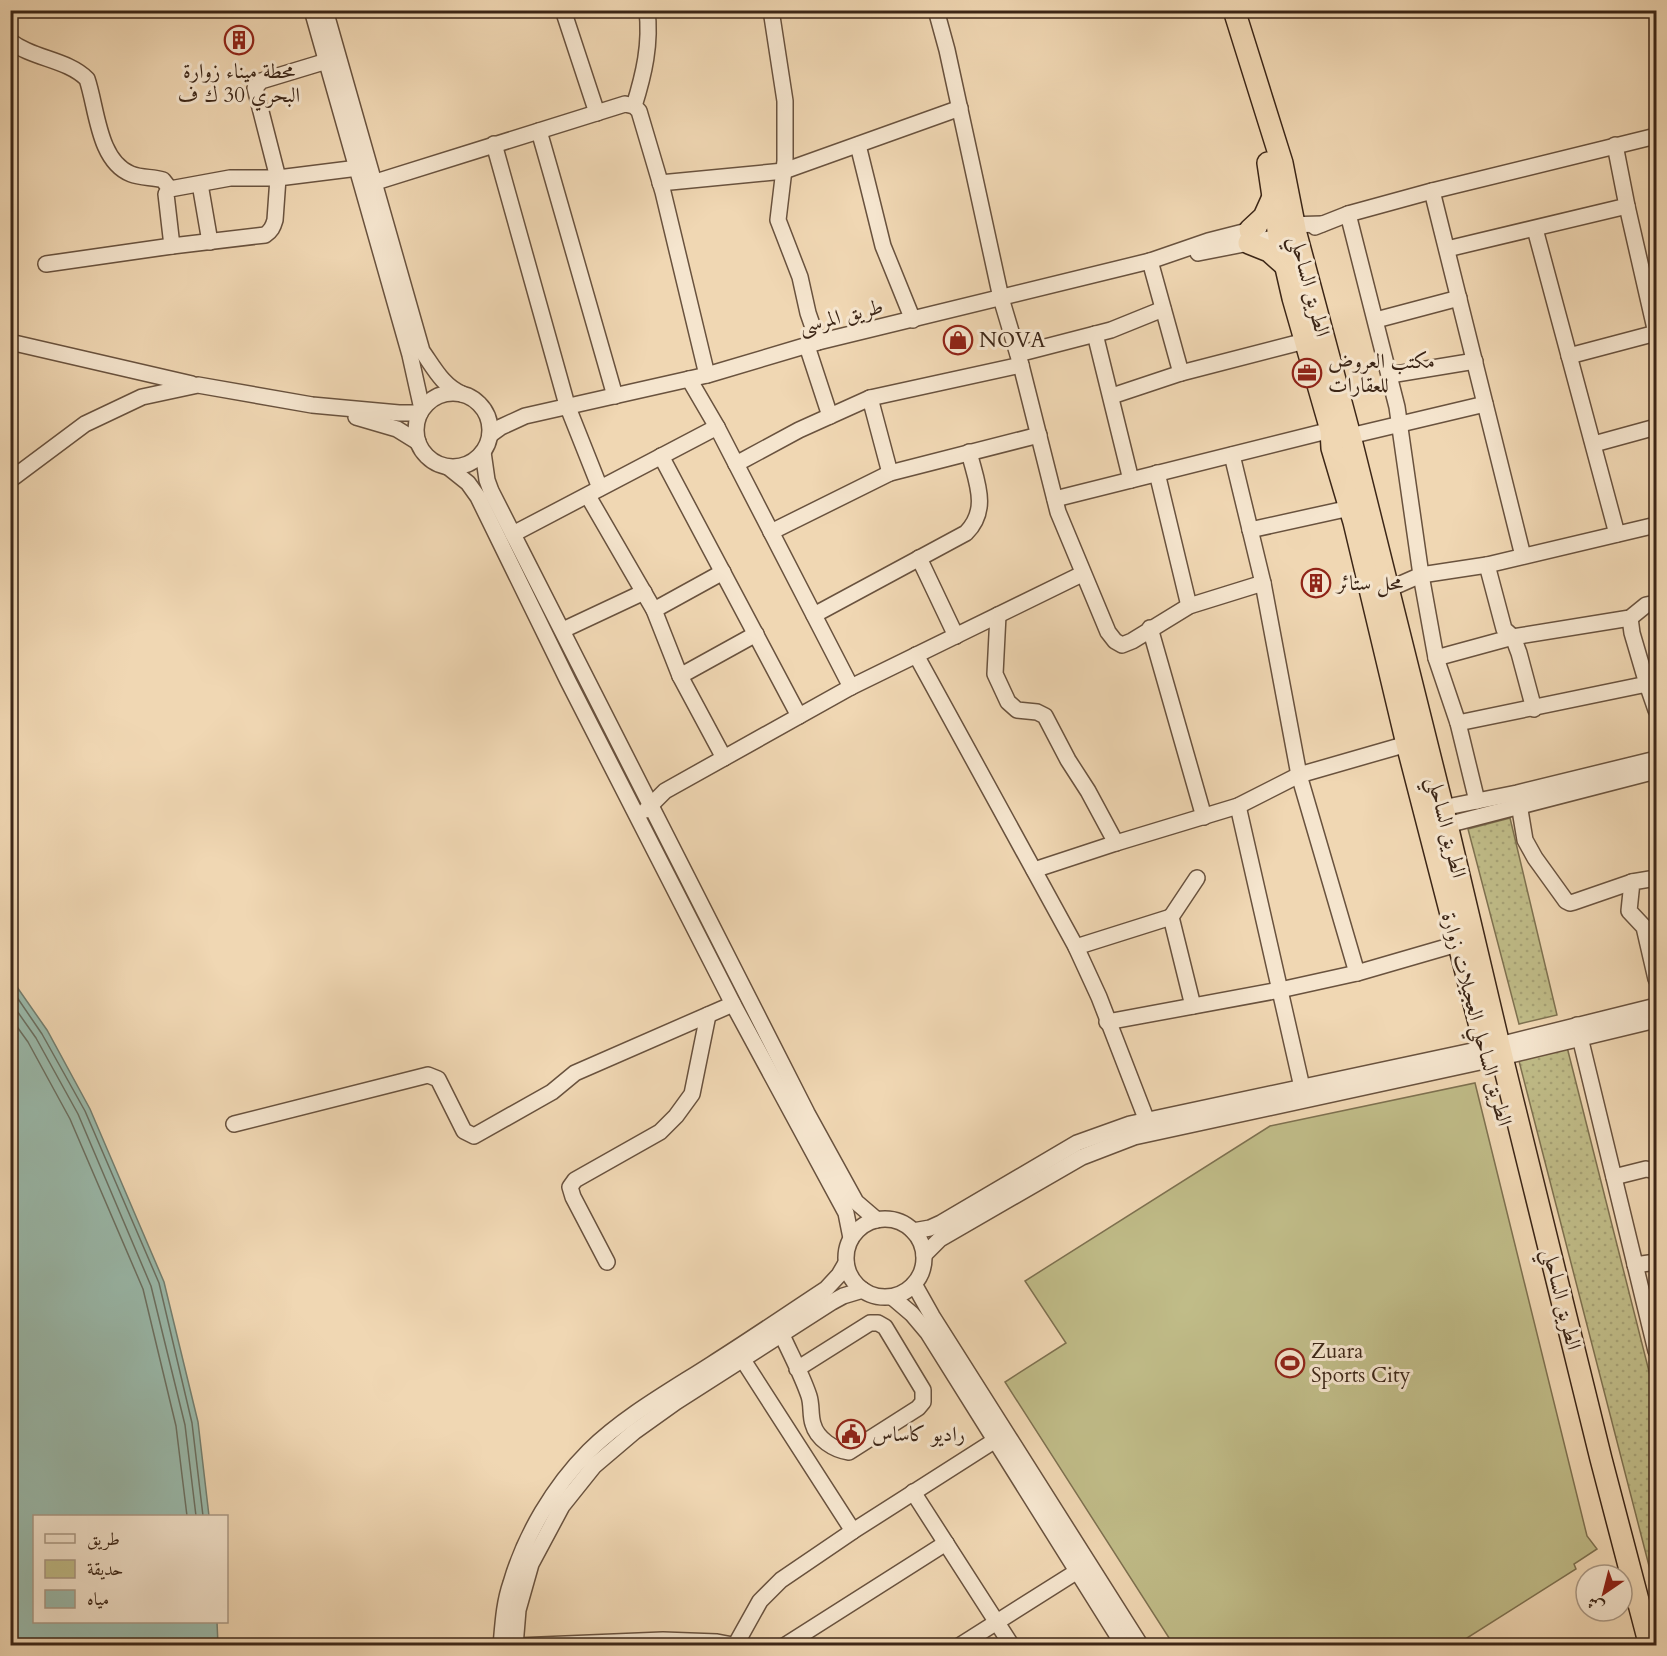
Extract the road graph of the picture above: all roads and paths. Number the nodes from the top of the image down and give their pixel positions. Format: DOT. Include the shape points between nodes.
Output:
graph roads {
  1 [pos="312,10"];
  2 [pos="325,10"];
  3 [pos="563,10"];
  4 [pos="647,10"];
  5 [pos="771,10"];
  6 [pos="936,10"];
  7 [pos="1224,10"];
  8 [pos="1234,10"];
  9 [pos="10,41"];
  10 [pos="327,61"];
  11 [pos="634,106"];
  12 [pos="960,108"];
  13 [pos="597,113"];
  14 [pos="539,131"];
  15 [pos="1656,136"];
  16 [pos="494,144"];
  17 [pos="858,145"];
  18 [pos="1615,145"];
  19 [pos="358,168"];
  20 [pos="784,171"];
  21 [pos="278,178"];
  22 [pos="660,183"];
  23 [pos="200,184"];
  24 [pos="368,185"];
  25 [pos="170,189"];
  26 [pos="1432,191"];
  27 [pos="1273,197"];
  28 [pos="1627,206"];
  29 [pos="1348,214"];
  30 [pos="1535,229"];
  31 [pos="1287,230"];
  32 [pos="1249,236"];
  33 [pos="210,242"];
  34 [pos="172,246"];
  35 [pos="1447,249"];
  36 [pos="1150,261"];
  37 [pos="46,264"];
  38 [pos="1286,266"];
  39 [pos="1001,298"];
  40 [pos="1459,298"];
  41 [pos="1164,309"];
  42 [pos="913,320"];
  43 [pos="1376,320"];
  44 [pos="1656,333"];
  45 [pos="1095,334"];
  46 [pos="1305,341"];
  47 [pos="10,342"];
  48 [pos="813,344"];
  49 [pos="1569,356"];
  50 [pos="1020,359"];
  51 [pos="1474,361"];
  52 [pos="1182,373"];
  53 [pos="707,375"];
  54 [pos="1390,375"];
  55 [pos="689,379"];
  56 [pos="198,385"];
  57 [pos="462,394"];
  58 [pos="615,396"];
  59 [pos="1112,396"];
  60 [pos="870,398"];
  61 [pos="1485,404"];
  62 [pos="312,405"];
  63 [pos="567,405"];
  64 [pos="421,411"];
  65 [pos="485,411"];
  66 [pos="525,416"];
  67 [pos="830,416"];
  68 [pos="1399,424"];
  69 [pos="717,427"];
  70 [pos="1656,427"];
  71 [pos="1341,433"];
  72 [pos="490,435"];
  73 [pos="1039,435"];
  74 [pos="418,442"];
  75 [pos="1594,444"];
  76 [pos="483,452"];
  77 [pos="969,452"];
  78 [pos="1232,455"];
  79 [pos="661,456"];
  80 [pos="736,464"];
  81 [pos="448,467"];
  82 [pos="890,473"];
  83 [pos="1157,473"];
  84 [pos="10,480"];
  85 [pos="1131,480"];
  86 [pos="594,492"];
  87 [pos="1054,499"];
  88 [pos="1350,508"];
  89 [pos="1656,525"];
  90 [pos="1250,530"];
  91 [pos="771,532"];
  92 [pos="513,534"];
  93 [pos="1617,534"];
  94 [pos="1523,556"];
  95 [pos="919,558"];
  96 [pos="1487,565"];
  97 [pos="723,572"];
  98 [pos="1082,574"];
  99 [pos="1421,575"];
  100 [pos="1263,583"];
  101 [pos="1389,589"];
  102 [pos="644,592"];
  103 [pos="1656,603"];
  104 [pos="1189,606"];
  105 [pos="654,610"];
  106 [pos="814,615"];
  107 [pos="998,615"];
  108 [pos="1630,618"];
  109 [pos="1150,628"];
  110 [pos="562,630"];
  111 [pos="756,634"];
  112 [pos="956,636"];
  113 [pos="1513,637"];
  114 [pos="916,656"];
  115 [pos="1436,658"];
  116 [pos="680,676"];
  117 [pos="1647,684"];
  118 [pos="851,687"];
  119 [pos="1534,709"];
  120 [pos="1656,710"];
  121 [pos="799,716"];
  122 [pos="1458,723"];
  123 [pos="1407,744"];
  124 [pos="724,758"];
  125 [pos="1656,759"];
  126 [pos="1635,771"];
  127 [pos="1656,771"];
  128 [pos="1299,775"];
  129 [pos="1519,800"];
  130 [pos="1477,801"];
  131 [pos="651,806"];
  132 [pos="1238,806"];
  133 [pos="637,816"];
  134 [pos="1204,817"];
  135 [pos="1445,817"];
  136 [pos="1116,843"];
  137 [pos="1034,870"];
  138 [pos="1197,878"];
  139 [pos="1656,878"];
  140 [pos="1632,882"];
  141 [pos="1171,917"];
  142 [pos="1457,944"];
  143 [pos="1076,947"];
  144 [pos="1357,973"];
  145 [pos="1656,979"];
  146 [pos="1280,990"];
  147 [pos="733,1004"];
  148 [pos="1193,1006"];
  149 [pos="1656,1006"];
  150 [pos="708,1015"];
  151 [pos="1656,1020"];
  152 [pos="1107,1022"];
  153 [pos="1579,1032"];
  154 [pos="1494,1053"];
  155 [pos="1304,1094"];
  156 [pos="1147,1121"];
  157 [pos="234,1124"];
  158 [pos="1092,1145"];
  159 [pos="1656,1170"];
  160 [pos="1614,1177"];
  161 [pos="877,1220"];
  162 [pos="913,1231"];
  163 [pos="851,1238"];
  164 [pos="924,1255"];
  165 [pos="607,1262"];
  166 [pos="1656,1262"];
  167 [pos="846,1263"];
  168 [pos="1635,1264"];
  169 [pos="914,1284"];
  170 [pos="863,1290"];
  171 [pos="892,1297"];
  172 [pos="1652,1313"];
  173 [pos="782,1335"];
  174 [pos="1656,1351"];
  175 [pos="743,1360"];
  176 [pos="797,1369"];
  177 [pos="630,1426"];
  178 [pos="994,1441"];
  179 [pos="913,1492"];
  180 [pos="853,1531"];
  181 [pos="1063,1537"];
  182 [pos="946,1543"];
  183 [pos="1614,1563"];
  184 [pos="1076,1572"];
  185 [pos="996,1622"];
  186 [pos="1630,1623"];
  187 [pos="501,1645"];
  188 [pos="593,1645"];
  189 [pos="737,1645"];
  190 [pos="515,1646"];
  191 [pos="784,1646"];
  192 [pos="959,1646"];
  193 [pos="1012,1646"];
  194 [pos="1124,1646"];
  195 [pos="1142,1646"];
  196 [pos="1636,1646"];
  197 [pos="1650,1646"];
  1 -- 10 [label="street"];
  2 -- 24 [label="street"];
  3 -- 13 [label="street"];
  4 -- 11 [label="street" via="648,52"];
  5 -- 20 [label="street" via="785,101"];
  6 -- 12 [label="street"];
  7 -- 27 [label="highway, الطريق الساحلي العجيلات زوارة" via="1260,118"];
  8 -- 31 [label="highway, الطريق الساحلي" via="1282,163"];
  9 -- 25 [label="street" via="27,52 78,71 87,79 105,147 111,155 124,170 163,180"];
  10 -- 19 [label="street"];
  10 -- 21 [label="street" via="282,73 261,81 255,88"];
  11 -- 13 [label="street" via="625,104"];
  11 -- 22 [label="street" via="639,111"];
  12 -- 17 [label="street"];
  12 -- 39 [label="street"];
  13 -- 14 [label="street"];
  14 -- 16 [label="street"];
  14 -- 58 [label="street"];
  15 -- 18 [label="street, طريق المرسى"];
  16 -- 24 [label="street"];
  16 -- 63 [label="street"];
  17 -- 20 [label="street"];
  17 -- 42 [label="street" via="883,246"];
  18 -- 26 [label="street, طريق المرسى"];
  18 -- 28 [label="street"];
  19 -- 21 [label="street"];
  19 -- 24 [label="street"];
  20 -- 22 [label="street"];
  20 -- 48 [label="street" via="778,220 800,277"];
  21 -- 23 [label="street" via="230,178"];
  21 -- 33 [label="street" via="275,220 269,232"];
  22 -- 53 [label="street"];
  23 -- 25 [label="street"];
  23 -- 33 [label="street"];
  24 -- 57 [label="street" via="422,351 444,382"];
  24 -- 64 [label="street"];
  25 -- 34 [label="street" via="166,194"];
  26 -- 29 [label="street, طريق المرسى"];
  26 -- 35 [label="street"];
  27 -- 31 [label="highway, الطريق الساحلي العجيلات زوارة"];
  27 -- 32 [label="highway"];
  28 -- 30 [label="street"];
  28 -- 44 [label="street"];
  29 -- 31 [label="street, طريق المرسى" via="1322,224"];
  29 -- 43 [label="street"];
  30 -- 35 [label="street"];
  30 -- 49 [label="street"];
  31 -- 32 [label="street, طريق المرسى"];
  31 -- 38 [label="highway, الطريق الساحلي العجيلات زوارة"];
  31 -- 71 [label="highway, الطريق الساحلي"];
  32 -- 36 [label="street, طريق المرسى" via="1208,241"];
  32 -- 38 [label="highway"];
  33 -- 34 [label="street"];
  34 -- 37 [label="street"];
  35 -- 40 [label="street"];
  36 -- 39 [label="street, طريق المرسى"];
  36 -- 41 [label="street"];
  38 -- 46 [label="highway, الطريق الساحلي العجيلات زوارة"];
  39 -- 42 [label="street, طريق المرسى"];
  39 -- 50 [label="street"];
  40 -- 43 [label="street"];
  40 -- 51 [label="street"];
  41 -- 45 [label="street"];
  41 -- 52 [label="street"];
  42 -- 48 [label="street, طريق المرسى"];
  43 -- 54 [label="street"];
  44 -- 49 [label="street"];
  45 -- 50 [label="street"];
  45 -- 59 [label="street"];
  46 -- 52 [label="street"];
  46 -- 71 [label="highway, الطريق الساحلي العجيلات زوارة"];
  47 -- 56 [label="street"];
  48 -- 53 [label="street, طريق المرسى"];
  48 -- 67 [label="street"];
  49 -- 75 [label="street"];
  50 -- 60 [label="street"];
  50 -- 73 [label="street"];
  51 -- 54 [label="street"];
  51 -- 61 [label="street"];
  52 -- 59 [label="street"];
  53 -- 55 [label="street, طريق المرسى"];
  54 -- 68 [label="street"];
  55 -- 58 [label="street, طريق المرسى"];
  55 -- 69 [label="street"];
  56 -- 62 [label="street"];
  56 -- 84 [label="street" via="142,397 86,424"];
  57 -- 64 [label="street" via="447,393 433,398"];
  57 -- 65 [label="street"];
  58 -- 63 [label="street, طريق المرسى"];
  59 -- 85 [label="street"];
  60 -- 67 [label="street"];
  60 -- 82 [label="street"];
  61 -- 68 [label="street"];
  61 -- 94 [label="street"];
  62 -- 64 [label="street" via="399,413"];
  62 -- 74 [label="street" via="385,425"];
  63 -- 66 [label="street, طريق المرسى"];
  63 -- 86 [label="street"];
  64 -- 74 [label="street" via="416,422"];
  65 -- 66 [label="street, طريق المرسى" via="500,417"];
  65 -- 72 [label="street"];
  66 -- 72 [label="street, طريق المرسى"];
  67 -- 80 [label="street"];
  68 -- 71 [label="street"];
  68 -- 99 [label="street"];
  69 -- 79 [label="street"];
  69 -- 80 [label="street"];
  70 -- 75 [label="street"];
  71 -- 78 [label="street"];
  71 -- 88 [label="highway, الطريق الساحلي العجيلات زوارة" via="1332,448"];
  71 -- 101 [label="highway, الطريق الساحلي"];
  72 -- 76 [label="street"];
  73 -- 77 [label="street"];
  73 -- 87 [label="street"];
  74 -- 81 [label="street" via="429,458"];
  75 -- 93 [label="street"];
  76 -- 81 [label="street" via="474,461"];
  76 -- 92 [label="street" via="487,480"];
  77 -- 82 [label="street"];
  77 -- 95 [label="street" via="979,493 978,518 966,533"];
  78 -- 83 [label="street"];
  78 -- 90 [label="street"];
  79 -- 86 [label="street"];
  79 -- 97 [label="street"];
  80 -- 91 [label="street"];
  81 -- 133 [label="street" via="478,497"];
  82 -- 91 [label="street"];
  83 -- 85 [label="street"];
  83 -- 104 [label="street"];
  85 -- 87 [label="street"];
  86 -- 92 [label="street"];
  86 -- 102 [label="street"];
  87 -- 98 [label="street"];
  88 -- 90 [label="street"];
  88 -- 123 [label="highway, الطريق الساحلي العجيلات زوارة"];
  89 -- 93 [label="street"];
  90 -- 100 [label="street"];
  91 -- 106 [label="street"];
  92 -- 110 [label="street"];
  93 -- 94 [label="street"];
  94 -- 96 [label="street"];
  95 -- 106 [label="street"];
  95 -- 112 [label="street"];
  96 -- 99 [label="street"];
  96 -- 113 [label="street" via="1504,629"];
  97 -- 105 [label="street"];
  97 -- 111 [label="street"];
  98 -- 107 [label="street"];
  98 -- 109 [label="street" via="1115,641 1122,645"];
  99 -- 101 [label="street"];
  99 -- 115 [label="street"];
  100 -- 104 [label="street"];
  100 -- 128 [label="street"];
  101 -- 135 [label="highway, الطريق الساحلي"];
  102 -- 105 [label="street"];
  102 -- 110 [label="street"];
  103 -- 108 [label="street" via="1646,605"];
  104 -- 109 [label="street"];
  105 -- 116 [label="street"];
  106 -- 118 [label="street"];
  107 -- 112 [label="street"];
  107 -- 136 [label="street" via="995,674 1008,702 1017,710 1045,716"];
  108 -- 113 [label="street"];
  108 -- 117 [label="street"];
  109 -- 134 [label="street"];
  110 -- 131 [label="street"];
  111 -- 116 [label="street"];
  111 -- 121 [label="street"];
  112 -- 114 [label="street"];
  113 -- 115 [label="street"];
  113 -- 119 [label="street"];
  114 -- 118 [label="street"];
  114 -- 137 [label="street"];
  115 -- 122 [label="street"];
  116 -- 124 [label="street"];
  117 -- 119 [label="street"];
  117 -- 120 [label="street"];
  118 -- 121 [label="street"];
  119 -- 122 [label="street"];
  121 -- 124 [label="street"];
  122 -- 130 [label="street"];
  123 -- 128 [label="street"];
  123 -- 142 [label="highway, الطريق الساحلي العجيلات زوارة"];
  124 -- 131 [label="street" via="664,791"];
  125 -- 126 [label="street"];
  126 -- 127 [label="street"];
  126 -- 129 [label="street"];
  128 -- 132 [label="street"];
  128 -- 144 [label="street"];
  129 -- 130 [label="street"];
  129 -- 135 [label="street"];
  129 -- 140 [label="street" via="1526,840 1566,901 1574,902"];
  130 -- 135 [label="street"];
  131 -- 133 [label="street"];
  131 -- 161 [label="street" via="849,1192"];
  132 -- 134 [label="street"];
  132 -- 146 [label="street"];
  133 -- 147 [label="street"];
  134 -- 136 [label="street"];
  135 -- 154 [label="highway, الطريق الساحلي"];
  136 -- 137 [label="street"];
  137 -- 143 [label="street"];
  138 -- 141 [label="street"];
  139 -- 140 [label="street"];
  140 -- 145 [label="street" via="1629,911 1644,927"];
  141 -- 143 [label="street"];
  141 -- 148 [label="street"];
  142 -- 144 [label="street"];
  142 -- 154 [label="highway, الطريق الساحلي العجيلات زوارة"];
  143 -- 152 [label="street"];
  144 -- 146 [label="street"];
  146 -- 148 [label="street"];
  146 -- 155 [label="street"];
  147 -- 150 [label="street"];
  147 -- 163 [label="street" via="846,1213"];
  148 -- 152 [label="street"];
  149 -- 153 [label="street"];
  150 -- 157 [label="street" via="575,1073 552,1092 474,1136 464,1131 438,1079 428,1076"];
  150 -- 165 [label="street" via="692,1094 676,1116 660,1132 575,1180 570,1187"];
  151 -- 153 [label="street"];
  152 -- 156 [label="street"];
  153 -- 154 [label="street"];
  153 -- 160 [label="street"];
  154 -- 155 [label="street"];
  154 -- 183 [label="highway, الطريق الساحلي العجيلات زوارة"];
  154 -- 197 [label="highway, الطريق الساحلي"];
  155 -- 156 [label="street"];
  155 -- 158 [label="street"];
  156 -- 158 [label="street" via="1130,1124"];
  158 -- 162 [label="street" via="1077,1143 941,1223"];
  158 -- 164 [label="street" via="1082,1157 940,1239"];
  159 -- 160 [label="street"];
  160 -- 168 [label="street"];
  161 -- 162 [label="street" via="890,1220"];
  161 -- 163 [label="street"];
  162 -- 164 [label="street"];
  163 -- 167 [label="street"];
  164 -- 169 [label="street" via="920,1276"];
  166 -- 168 [label="street"];
  167 -- 170 [label="street" via="849,1274"];
  167 -- 177 [label="street" via="826,1289"];
  168 -- 172 [label="street"];
  169 -- 171 [label="street"];
  169 -- 181 [label="street"];
  170 -- 171 [label="street"];
  170 -- 173 [label="street" via="843,1296"];
  171 -- 178 [label="street" via="928,1333"];
  172 -- 174 [label="street"];
  173 -- 175 [label="street"];
  173 -- 176 [label="street"];
  175 -- 177 [label="street"];
  175 -- 180 [label="street"];
  176 -- 176 [label="street" via="810,1398 813,1425 819,1436 840,1450 849,1452 923,1402 923,1390 885,1327 878,1323 870,1323"];
  177 -- 187 [label="street" via="590,1450 541,1515 510,1584"];
  177 -- 190 [label="street" via="575,1488 552,1522 523,1588"];
  178 -- 179 [label="street"];
  178 -- 181 [label="street"];
  179 -- 180 [label="street"];
  179 -- 182 [label="street"];
  180 -- 189 [label="street" via="770,1590"];
  181 -- 184 [label="street"];
  181 -- 195 [label="street"];
  182 -- 185 [label="street"];
  182 -- 191 [label="street"];
  184 -- 185 [label="street"];
  184 -- 194 [label="street"];
  185 -- 192 [label="street"];
  185 -- 193 [label="street"];
  186 -- 196 [label="highway"];
  187 -- 190 [label="street"];
  188 -- 189 [label="street" via="663,1640"];
  188 -- 190 [label="street"];
}
